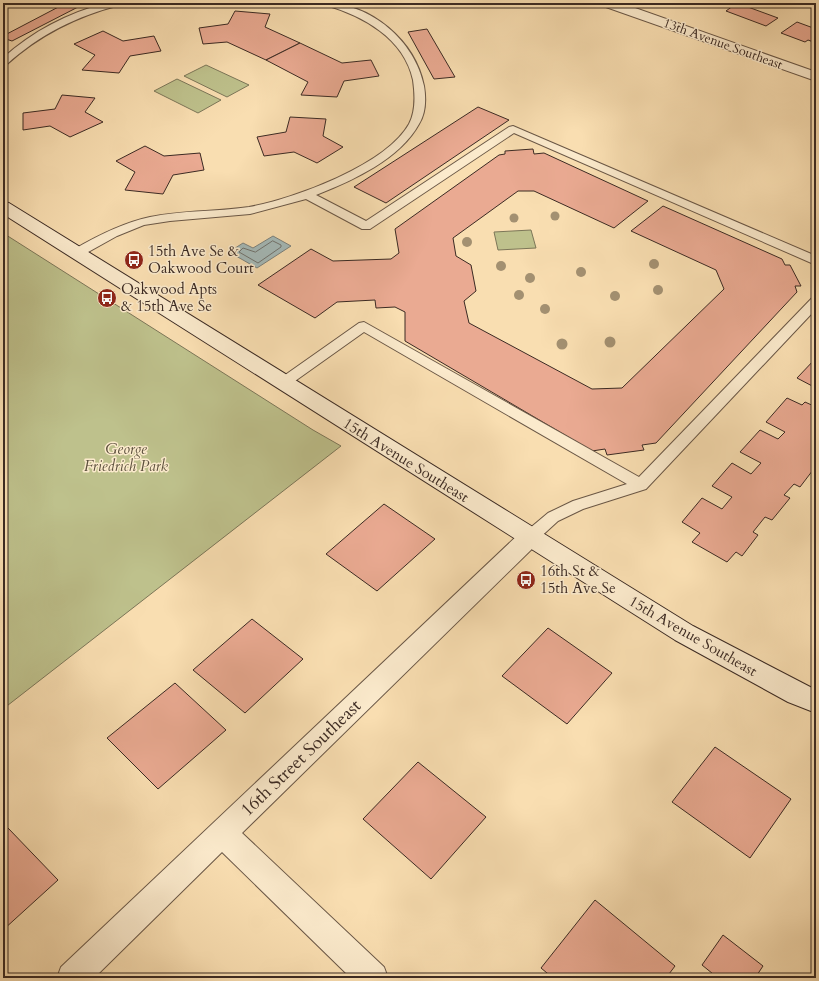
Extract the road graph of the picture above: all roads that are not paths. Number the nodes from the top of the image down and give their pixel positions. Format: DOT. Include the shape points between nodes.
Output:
graph roads {
  1 [pos="117,3"];
  2 [pos="329,3"];
  3 [pos="608,3"];
  4 [pos="3,63"];
  5 [pos="816,77"];
  6 [pos="307,195"];
  7 [pos="3,207"];
  8 [pos="76,253"];
  9 [pos="816,261"];
  10 [pos="816,301"];
  11 [pos="283,383"];
  12 [pos="640,485"];
  13 [pos="529,538"];
  14 [pos="816,702"];
  15 [pos="223,834"];
  16 [pos="72,978"];
  17 [pos="373,978"];
  1 -- 4 [label="lane" via="62,21 37,35"];
  2 -- 6 [label="lane" via="378,24 392,35 416,72 421,88 420,104 415,122 406,137 386,154 333,185"];
  3 -- 5 [label="street, 13th Avenue Southeast"];
  6 -- 8 [label="lane" via="286,202 230,213 150,220 120,230"];
  6 -- 9 [label="lane" via="366,226 513,130"];
  7 -- 8 [label="street, 15th Avenue Southeast"];
  8 -- 11 [label="street, 15th Avenue Southeast"];
  10 -- 12 [label="lane"];
  11 -- 12 [label="lane" via="364,326"];
  11 -- 13 [label="street, 15th Avenue Southeast"];
  12 -- 13 [label="lane" via="578,505 553,517"];
  13 -- 14 [label="street, 15th Avenue Southeast" via="684,633"];
  13 -- 15 [label="street, 16th Street Southeast"];
  15 -- 16 [label="street, 16th Street Southeast"];
  15 -- 17 [label="street"];
}
